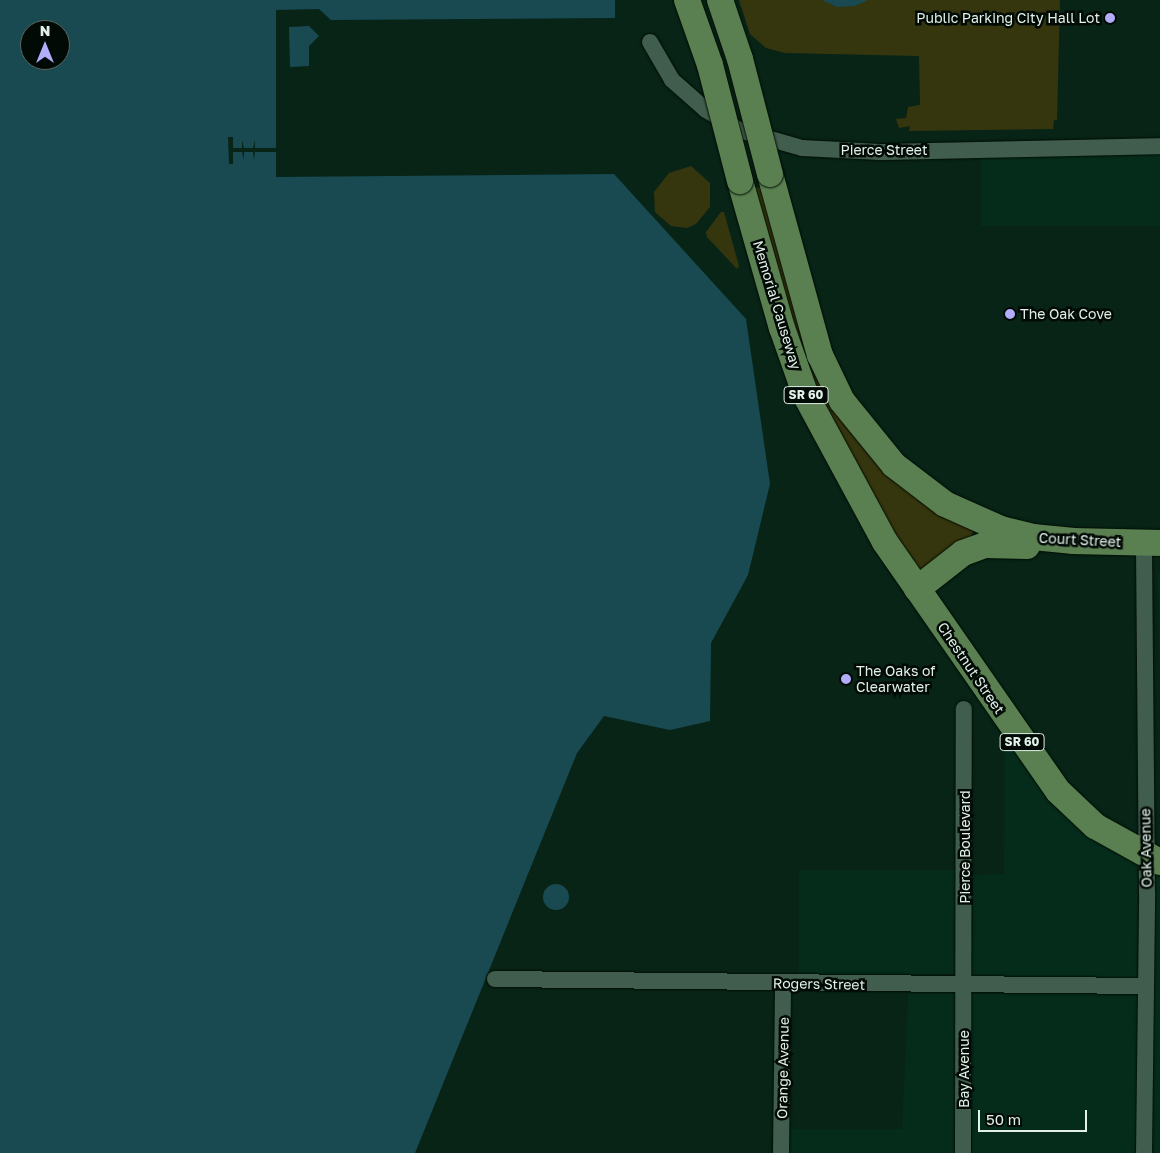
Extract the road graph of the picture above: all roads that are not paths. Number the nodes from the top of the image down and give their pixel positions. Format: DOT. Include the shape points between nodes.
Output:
graph roads {
  1 [pos="687,0"];
  2 [pos="720,0"];
  3 [pos="650,42"];
  4 [pos="1160,146"];
  5 [pos="1001,529"];
  6 [pos="1152,543"];
  7 [pos="917,589"];
  8 [pos="964,709"];
  9 [pos="1153,859"];
  10 [pos="495,979"];
  11 [pos="783,984"];
  12 [pos="964,985"];
  13 [pos="1144,986"];
  14 [pos="781,1153"];
  15 [pos="963,1153"];
  16 [pos="1144,1153"];
  1 -- 7 [label="main road, Memorial Causeway / SR 60, bridge" via="710,65 782,328 806,396 855,491"];
  2 -- 5 [label="main road, Memorial Causeway / SR 60, bridge" via="740,59 820,355 842,401 869,437 917,485 972,518"];
  3 -- 4 [label="street, Pierce Street" via="672,80 706,110 739,130 802,148 880,152"];
  5 -- 6 [label="main road, Court Street / SR 60" via="1033,538"];
  6 -- 7 [label="main road" via="1112,552 985,545 963,553"];
  6 -- 9 [label="street, Oak Avenue"];
  7 -- 9 [label="main road, Chestnut Street / SR 60" via="1058,792 1095,826"];
  8 -- 12 [label="street, Pierce Boulevard"];
  9 -- 13 [label="street, Oak Avenue"];
  10 -- 11 [label="street, Rogers Street"];
  11 -- 12 [label="street, Rogers Street"];
  11 -- 14 [label="street, Orange Avenue"];
  12 -- 13 [label="street, Rogers Street"];
  12 -- 15 [label="street, Bay Avenue"];
  13 -- 16 [label="street, Oak Avenue"];
}
